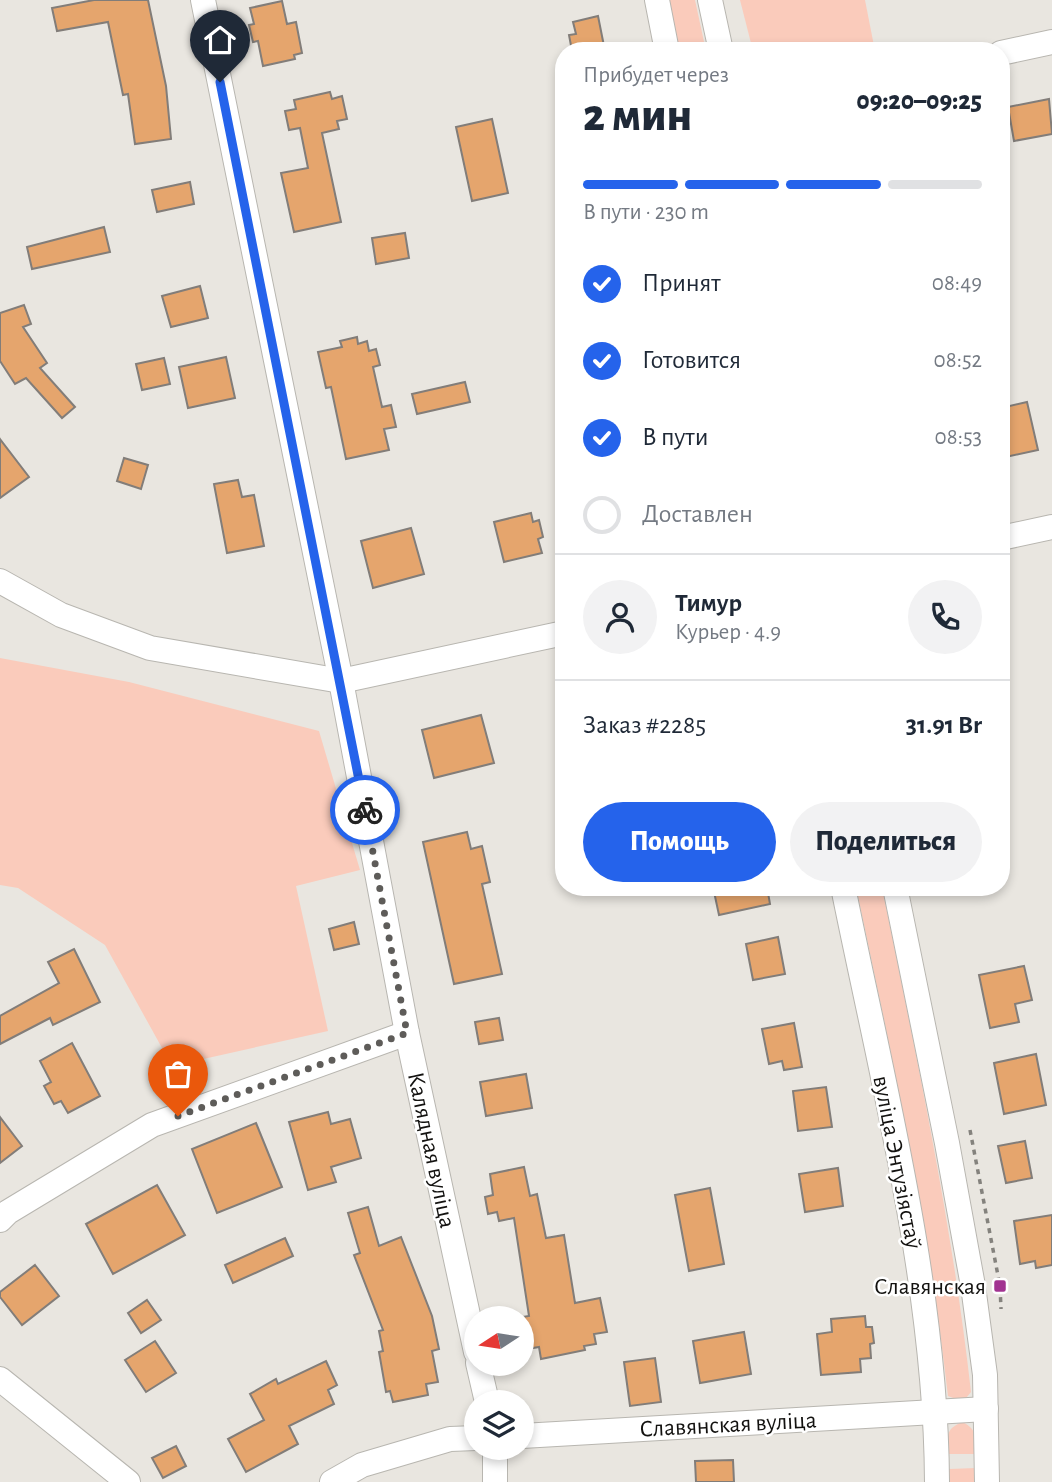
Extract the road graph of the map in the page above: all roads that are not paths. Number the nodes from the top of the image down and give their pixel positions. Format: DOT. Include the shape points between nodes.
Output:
graph roads {
  1 [pos="203,0"];
  2 [pos="656,0"];
  3 [pos="710,0"];
  4 [pos="1052,41"];
  5 [pos="665,42"];
  6 [pos="719,42"];
  7 [pos="1010,51"];
  8 [pos="1052,527"];
  9 [pos="1010,536"];
  10 [pos="0,581"];
  11 [pos="555,635"];
  12 [pos="341,681"];
  13 [pos="845,896"];
  14 [pos="897,896"];
  15 [pos="407,1033"];
  16 [pos="0,1220"];
  17 [pos="466,1306"];
  18 [pos="0,1379"];
  19 [pos="986,1409"];
  20 [pos="935,1412"];
  21 [pos="534,1435"];
  22 [pos="464,1438"];
  23 [pos="495,1460"];
  24 [pos="128,1482"];
  25 [pos="332,1482"];
  26 [pos="495,1482"];
  27 [pos="937,1482"];
  28 [pos="987,1482"];
  1 -- 12 [label="street, Калядная вуліца"];
  2 -- 5 [label="street"];
  3 -- 6 [label="street"];
  4 -- 7 [label="street"];
  8 -- 9 [label="street"];
  10 -- 12 [label="street" via="61,615 149,648"];
  11 -- 12 [label="street"];
  12 -- 15 [label="street, Калядная вуліца"];
  13 -- 20 [label="street, вуліца Энтузіястаў" via="901,1172 923,1301"];
  14 -- 19 [label="street, вуліца Энтузіястаў" via="971,1273"];
  15 -- 16 [label="street" via="152,1125"];
  15 -- 17 [label="street, Калядная вуліца"];
  18 -- 24 [label="street"];
  19 -- 20 [label="street, Славянская вуліца"];
  19 -- 28 [label="street, вуліца Энтузіястаў"];
  20 -- 21 [label="street, Славянская вуліца"];
  20 -- 27 [label="street, вуліца Энтузіястаў"];
  22 -- 25 [label="street" via="362,1465"];
  23 -- 26 [label="street"];
}
